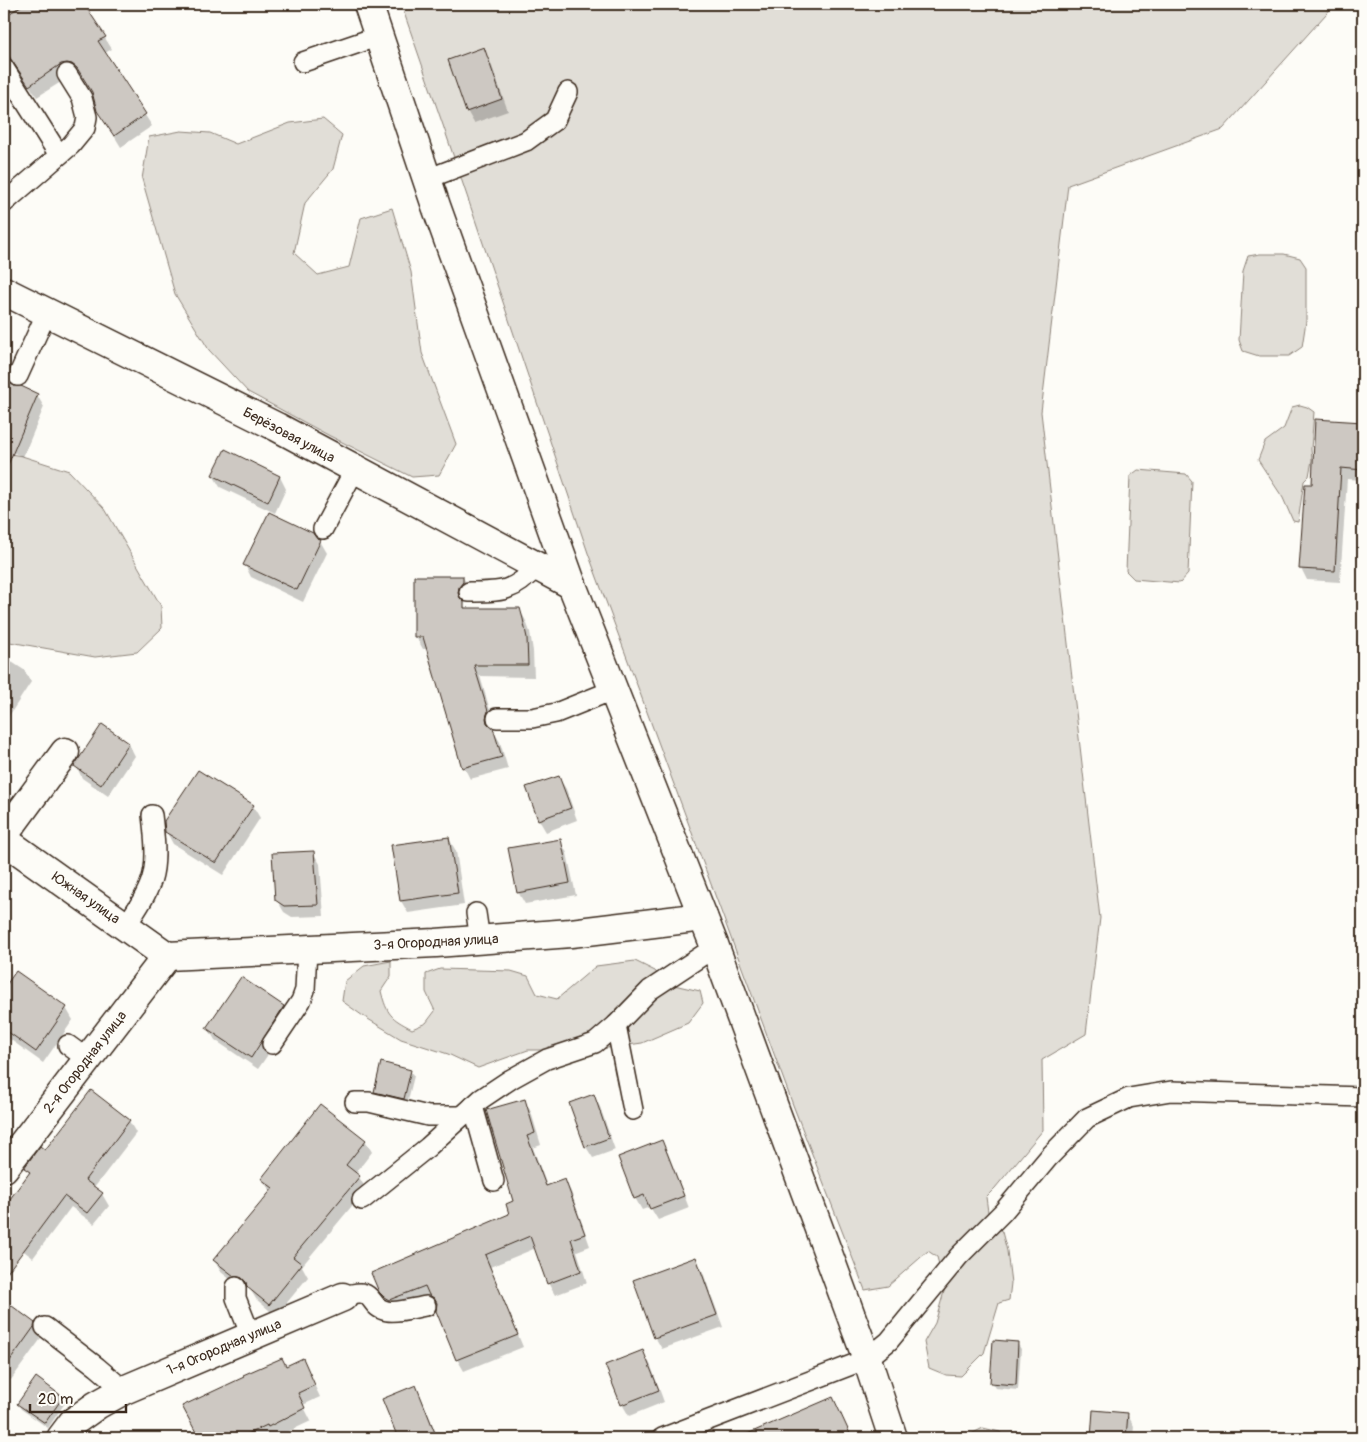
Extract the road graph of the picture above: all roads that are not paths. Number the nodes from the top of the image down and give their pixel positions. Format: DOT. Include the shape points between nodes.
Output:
graph roads {
  1 [pos="368,4"];
  2 [pos="379,36"];
  3 [pos="303,62"];
  4 [pos="4,68"];
  5 [pos="67,74"];
  6 [pos="568,92"];
  7 [pos="59,155"];
  8 [pos="427,179"];
  9 [pos="4,203"];
  10 [pos="4,291"];
  11 [pos="47,312"];
  12 [pos="18,376"];
  13 [pos="355,469"];
  14 [pos="323,529"];
  15 [pos="537,566"];
  16 [pos="572,585"];
  17 [pos="468,592"];
  18 [pos="613,690"];
  19 [pos="497,718"];
  20 [pos="65,752"];
  21 [pos="152,815"];
  22 [pos="4,835"];
  23 [pos="4,840"];
  24 [pos="476,913"];
  25 [pos="703,917"];
  26 [pos="126,926"];
  27 [pos="480,940"];
  28 [pos="715,947"];
  29 [pos="306,949"];
  30 [pos="167,956"];
  31 [pos="616,1025"];
  32 [pos="272,1044"];
  33 [pos="1363,1097"];
  34 [pos="355,1102"];
  35 [pos="632,1110"];
  36 [pos="468,1111"];
  37 [pos="4,1168"];
  38 [pos="494,1181"];
  39 [pos="362,1200"];
  40 [pos="236,1287"];
  41 [pos="343,1297"];
  42 [pos="426,1306"];
  43 [pos="45,1327"];
  44 [pos="251,1336"];
  45 [pos="867,1359"];
  46 [pos="124,1390"];
  47 [pos="892,1437"];
  48 [pos="61,1438"];
  49 [pos="662,1438"];
  1 -- 2 [label="street"];
  2 -- 3 [label="lane"];
  2 -- 8 [label="street"];
  4 -- 7 [label="lane"];
  5 -- 7 [label="lane" via="82,98 87,116 85,128"];
  6 -- 8 [label="lane" via="556,120 526,141"];
  7 -- 9 [label="lane"];
  8 -- 16 [label="street"];
  10 -- 11 [label="street, Берёзовая улица"];
  11 -- 12 [label="lane"];
  11 -- 13 [label="street, Берёзовая улица"];
  13 -- 14 [label="lane"];
  13 -- 15 [label="street, Берёзовая улица"];
  15 -- 16 [label="street, Берёзовая улица"];
  15 -- 17 [label="lane" via="525,580 509,589"];
  16 -- 18 [label="street"];
  18 -- 19 [label="lane" via="556,713 532,718"];
  18 -- 25 [label="street"];
  20 -- 22 [label="street"];
  21 -- 26 [label="lane" via="154,874 144,898"];
  23 -- 26 [label="street, Южная улица"];
  24 -- 27 [label="lane"];
  25 -- 27 [label="street, 3-я Огородная улица"];
  25 -- 28 [label="street"];
  26 -- 30 [label="street, Южная улица"];
  27 -- 29 [label="street, 3-я Огородная улица"];
  28 -- 31 [label="lane" via="650,990"];
  28 -- 45 [label="street"];
  29 -- 30 [label="street, 3-я Огородная улица"];
  29 -- 32 [label="lane" via="305,990"];
  30 -- 37 [label="street, 2-я Огородная улица" via="78,1052"];
  31 -- 35 [label="lane"];
  31 -- 36 [label="lane" via="595,1043 547,1059 511,1079"];
  33 -- 45 [label="lane" via="1170,1091 1129,1098 1087,1118 959,1256 889,1341"];
  34 -- 36 [label="lane" via="369,1102 428,1116"];
  36 -- 38 [label="lane"];
  36 -- 39 [label="lane"];
  40 -- 44 [label="lane" via="236,1298"];
  41 -- 42 [label="lane" via="365,1293 388,1311"];
  41 -- 44 [label="street, 1-я Огородная улица"];
  43 -- 46 [label="lane"];
  44 -- 46 [label="street, 1-я Огородная улица"];
  45 -- 47 [label="street"];
  45 -- 49 [label="lane"];
  46 -- 48 [label="street, 1-я Огородная улица" via="73,1422"];
}
